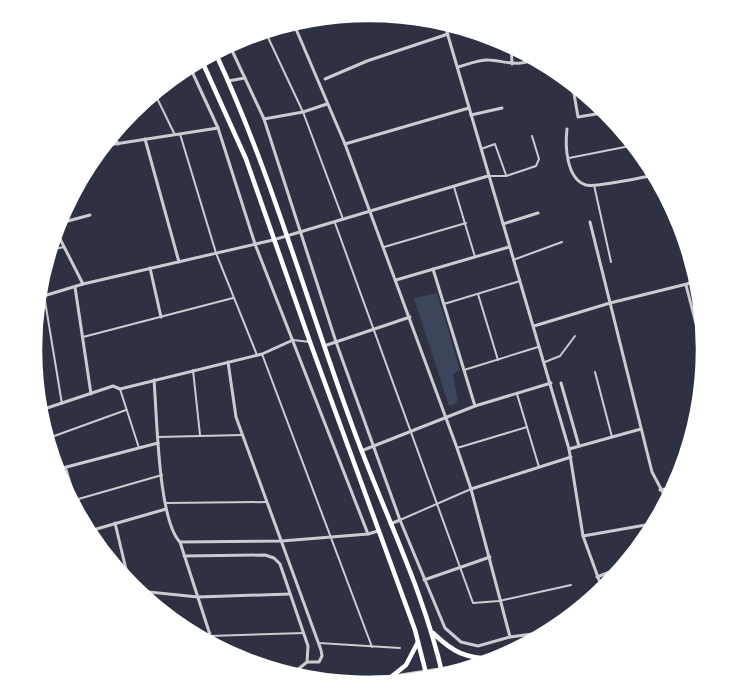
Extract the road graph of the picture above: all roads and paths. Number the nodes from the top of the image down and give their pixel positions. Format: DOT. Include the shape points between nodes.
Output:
graph roads {
  1 [pos="295,30"];
  2 [pos="447,31"];
  3 [pos="448,34"];
  4 [pos="268,37"];
  5 [pos="232,51"];
  6 [pos="511,54"];
  7 [pos="218,58"];
  8 [pos="528,62"];
  9 [pos="512,64"];
  10 [pos="204,66"];
  11 [pos="458,67"];
  12 [pos="193,73"];
  13 [pos="245,78"];
  14 [pos="325,79"];
  15 [pos="228,81"];
  16 [pos="574,93"];
  17 [pos="157,99"];
  18 [pos="327,104"];
  19 [pos="469,108"];
  20 [pos="502,108"];
  21 [pos="303,112"];
  22 [pos="597,114"];
  23 [pos="471,115"];
  24 [pos="264,119"];
  25 [pos="218,128"];
  26 [pos="567,129"];
  27 [pos="180,134"];
  28 [pos="175,135"];
  29 [pos="532,136"];
  30 [pos="145,139"];
  31 [pos="116,140"];
  32 [pos="118,144"];
  33 [pos="345,144"];
  34 [pos="113,145"];
  35 [pos="626,147"];
  36 [pos="481,149"];
  37 [pos="568,158"];
  38 [pos="488,176"];
  39 [pos="506,176"];
  40 [pos="648,176"];
  41 [pos="594,185"];
  42 [pos="453,186"];
  43 [pos="370,211"];
  44 [pos="538,213"];
  45 [pos="90,215"];
  46 [pos="343,219"];
  47 [pos="67,221"];
  48 [pos="334,222"];
  49 [pos="590,222"];
  50 [pos="466,223"];
  51 [pos="503,224"];
  52 [pos="300,232"];
  53 [pos="286,236"];
  54 [pos="60,239"];
  55 [pos="273,240"];
  56 [pos="562,242"];
  57 [pos="255,244"];
  58 [pos="64,247"];
  59 [pos="510,247"];
  60 [pos="57,248"];
  61 [pos="383,248"];
  62 [pos="216,253"];
  63 [pos="475,257"];
  64 [pos="513,260"];
  65 [pos="179,262"];
  66 [pos="611,262"];
  67 [pos="150,268"];
  68 [pos="433,269"];
  69 [pos="396,280"];
  70 [pos="520,281"];
  71 [pos="83,284"];
  72 [pos="691,284"];
  73 [pos="686,285"];
  74 [pos="74,287"];
  75 [pos="478,294"];
  76 [pos="46,296"];
  77 [pos="233,298"];
  78 [pos="45,301"];
  79 [pos="610,303"];
  80 [pos="444,304"];
  81 [pos="693,315"];
  82 [pos="161,317"];
  83 [pos="410,317"];
  84 [pos="534,326"];
  85 [pos="697,326"];
  86 [pos="374,329"];
  87 [pos="575,336"];
  88 [pos="82,337"];
  89 [pos="293,340"];
  90 [pos="310,342"];
  91 [pos="336,342"];
  92 [pos="324,346"];
  93 [pos="540,347"];
  94 [pos="262,354"];
  95 [pos="257,355"];
  96 [pos="498,360"];
  97 [pos="228,362"];
  98 [pos="545,362"];
  99 [pos="193,370"];
  100 [pos="464,370"];
  101 [pos="595,372"];
  102 [pos="154,380"];
  103 [pos="561,382"];
  104 [pos="551,383"];
  105 [pos="120,389"];
  106 [pos="91,394"];
  107 [pos="517,394"];
  108 [pos="62,404"];
  109 [pos="476,406"];
  110 [pos="46,409"];
  111 [pos="126,410"];
  112 [pos="446,417"];
  113 [pos="527,427"];
  114 [pos="641,429"];
  115 [pos="409,431"];
  116 [pos="242,435"];
  117 [pos="200,436"];
  118 [pos="53,437"];
  119 [pos="158,437"];
  120 [pos="612,437"];
  121 [pos="158,443"];
  122 [pos="374,445"];
  123 [pos="579,446"];
  124 [pos="139,448"];
  125 [pos="457,448"];
  126 [pos="570,449"];
  127 [pos="361,451"];
  128 [pos="571,457"];
  129 [pos="65,467"];
  130 [pos="539,467"];
  131 [pos="162,475"];
  132 [pos="70,485"];
  133 [pos="471,489"];
  134 [pos="666,489"];
  135 [pos="660,490"];
  136 [pos="663,495"];
  137 [pos="77,499"];
  138 [pos="267,502"];
  139 [pos="166,503"];
  140 [pos="437,505"];
  141 [pos="166,509"];
  142 [pos="400,520"];
  143 [pos="115,523"];
  144 [pos="390,524"];
  145 [pos="646,525"];
  146 [pos="94,529"];
  147 [pos="378,532"];
  148 [pos="368,534"];
  149 [pos="330,536"];
  150 [pos="583,536"];
  151 [pos="282,541"];
  152 [pos="180,542"];
  153 [pos="184,556"];
  154 [pos="490,557"];
  155 [pos="461,566"];
  156 [pos="126,571"];
  157 [pos="611,571"];
  158 [pos="598,576"];
  159 [pos="424,580"];
  160 [pos="600,583"];
  161 [pos="571,585"];
  162 [pos="149,592"];
  163 [pos="290,594"];
  164 [pos="198,598"];
  165 [pos="499,601"];
  166 [pos="304,632"];
  167 [pos="432,632"];
  168 [pos="533,634"];
  169 [pos="210,636"];
  170 [pos="510,637"];
  171 [pos="419,640"];
  172 [pos="319,643"];
  173 [pos="372,647"];
  174 [pos="400,648"];
  175 [pos="482,658"];
  176 [pos="307,662"];
  177 [pos="298,670"];
  178 [pos="442,670"];
  179 [pos="431,671"];
  180 [pos="426,672"];
  181 [pos="391,677"];
  182 [pos="393,677"];
  1 -- 18 [label="street"];
  2 -- 3 [label="street"];
  3 -- 11 [label="street"];
  3 -- 14 [label="street" via="366,61"];
  4 -- 21 [label="lane"];
  5 -- 13 [label="street"];
  6 -- 9 [label="street"];
  7 -- 15 [label="main road"];
  8 -- 9 [label="street"];
  9 -- 11 [label="street" via="487,60"];
  10 -- 55 [label="main road" via="246,159"];
  11 -- 19 [label="street"];
  12 -- 25 [label="street"];
  13 -- 15 [label="street"];
  13 -- 24 [label="street"];
  15 -- 53 [label="main road" via="256,146"];
  16 -- 22 [label="street" via="578,117"];
  17 -- 28 [label="lane"];
  18 -- 21 [label="street"];
  18 -- 33 [label="street"];
  19 -- 23 [label="street"];
  19 -- 33 [label="street"];
  20 -- 23 [label="street"];
  21 -- 24 [label="street"];
  21 -- 46 [label="lane"];
  23 -- 36 [label="street"];
  24 -- 52 [label="street"];
  25 -- 27 [label="street"];
  25 -- 57 [label="street"];
  26 -- 37 [label="street"];
  27 -- 28 [label="street"];
  27 -- 62 [label="lane"];
  28 -- 30 [label="street"];
  29 -- 39 [label="lane" via="539,159 536,166"];
  30 -- 32 [label="street"];
  30 -- 65 [label="street"];
  31 -- 32 [label="street"];
  32 -- 34 [label="street"];
  33 -- 43 [label="street"];
  35 -- 37 [label="lane"];
  36 -- 38 [label="street"];
  36 -- 39 [label="lane" via="496,144"];
  37 -- 41 [label="street" via="576,177 587,186"];
  38 -- 39 [label="lane"];
  38 -- 42 [label="street"];
  38 -- 51 [label="street"];
  40 -- 41 [label="street"];
  41 -- 66 [label="lane"];
  42 -- 43 [label="street"];
  42 -- 50 [label="lane"];
  43 -- 46 [label="street"];
  43 -- 61 [label="street"];
  44 -- 51 [label="street"];
  45 -- 47 [label="street"];
  46 -- 48 [label="street"];
  48 -- 52 [label="street"];
  48 -- 86 [label="lane"];
  49 -- 79 [label="street"];
  50 -- 61 [label="lane"];
  50 -- 63 [label="lane"];
  51 -- 59 [label="street"];
  52 -- 53 [label="street"];
  52 -- 91 [label="street"];
  53 -- 55 [label="street"];
  53 -- 92 [label="main road"];
  54 -- 58 [label="street"];
  55 -- 57 [label="street"];
  55 -- 90 [label="main road"];
  56 -- 64 [label="lane"];
  57 -- 62 [label="street"];
  57 -- 89 [label="street"];
  58 -- 60 [label="lane"];
  58 -- 71 [label="street"];
  59 -- 63 [label="street"];
  59 -- 64 [label="street"];
  61 -- 69 [label="street"];
  62 -- 65 [label="street"];
  62 -- 77 [label="lane"];
  63 -- 68 [label="street"];
  64 -- 70 [label="street"];
  65 -- 67 [label="street"];
  67 -- 71 [label="street"];
  67 -- 82 [label="street"];
  68 -- 69 [label="street"];
  68 -- 80 [label="street"];
  69 -- 83 [label="street"];
  70 -- 75 [label="lane"];
  70 -- 84 [label="street"];
  71 -- 74 [label="street"];
  72 -- 73 [label="street"];
  73 -- 79 [label="street"];
  73 -- 81 [label="street"];
  74 -- 76 [label="street"];
  74 -- 88 [label="street"];
  75 -- 80 [label="lane"];
  75 -- 96 [label="lane"];
  77 -- 82 [label="lane"];
  77 -- 95 [label="lane"];
  78 -- 108 [label="lane"];
  79 -- 84 [label="street"];
  79 -- 114 [label="street"];
  80 -- 100 [label="street"];
  81 -- 85 [label="street"];
  82 -- 88 [label="lane"];
  83 -- 86 [label="street"];
  83 -- 112 [label="street"];
  84 -- 93 [label="street"];
  86 -- 91 [label="street"];
  86 -- 115 [label="lane"];
  87 -- 98 [label="lane" via="560,356"];
  88 -- 106 [label="street"];
  89 -- 90 [label="lane"];
  89 -- 94 [label="street"];
  89 -- 148 [label="street"];
  90 -- 147 [label="main road"];
  91 -- 92 [label="street"];
  91 -- 122 [label="street"];
  92 -- 127 [label="main road"];
  93 -- 96 [label="lane"];
  93 -- 98 [label="street"];
  94 -- 95 [label="street"];
  94 -- 149 [label="lane"];
  95 -- 97 [label="street"];
  96 -- 100 [label="lane"];
  97 -- 99 [label="street"];
  97 -- 116 [label="street" via="236,417"];
  98 -- 104 [label="street"];
  99 -- 102 [label="street"];
  99 -- 117 [label="lane"];
  100 -- 109 [label="street"];
  101 -- 120 [label="lane"];
  102 -- 105 [label="street"];
  102 -- 119 [label="street"];
  103 -- 123 [label="street"];
  104 -- 107 [label="street"];
  104 -- 126 [label="street"];
  105 -- 106 [label="street" via="113,386"];
  105 -- 111 [label="lane"];
  106 -- 108 [label="street"];
  107 -- 109 [label="street"];
  107 -- 113 [label="lane"];
  108 -- 110 [label="street"];
  109 -- 112 [label="street"];
  111 -- 118 [label="lane"];
  111 -- 124 [label="lane"];
  112 -- 115 [label="street"];
  112 -- 125 [label="street"];
  113 -- 125 [label="lane"];
  113 -- 130 [label="lane"];
  114 -- 120 [label="street"];
  114 -- 135 [label="street"];
  115 -- 122 [label="street"];
  115 -- 140 [label="lane"];
  116 -- 117 [label="lane"];
  116 -- 138 [label="street"];
  117 -- 119 [label="lane"];
  119 -- 121 [label="street"];
  120 -- 123 [label="street"];
  121 -- 124 [label="street"];
  121 -- 131 [label="street"];
  122 -- 127 [label="street"];
  122 -- 142 [label="street"];
  123 -- 126 [label="street"];
  124 -- 129 [label="street"];
  125 -- 133 [label="street"];
  126 -- 128 [label="street"];
  127 -- 144 [label="main road"];
  128 -- 130 [label="street"];
  128 -- 150 [label="street"];
  129 -- 132 [label="lane"];
  130 -- 133 [label="street"];
  131 -- 137 [label="lane"];
  131 -- 139 [label="street"];
  133 -- 140 [label="lane"];
  133 -- 154 [label="street"];
  134 -- 135 [label="street"];
  135 -- 136 [label="street"];
  138 -- 139 [label="lane"];
  138 -- 151 [label="street"];
  139 -- 141 [label="street"];
  140 -- 142 [label="lane"];
  140 -- 155 [label="lane"];
  141 -- 143 [label="street"];
  141 -- 152 [label="street" via="174,536"];
  142 -- 144 [label="street"];
  142 -- 159 [label="street"];
  143 -- 146 [label="street"];
  143 -- 156 [label="street"];
  144 -- 167 [label="main road"];
  145 -- 150 [label="street"];
  147 -- 148 [label="street"];
  147 -- 171 [label="main road"];
  148 -- 149 [label="street"];
  149 -- 151 [label="street"];
  149 -- 173 [label="lane"];
  150 -- 158 [label="street"];
  151 -- 152 [label="street"];
  151 -- 172 [label="street"];
  152 -- 153 [label="street"];
  153 -- 163 [label="street" via="265,555 274,558 280,564"];
  153 -- 164 [label="street"];
  154 -- 155 [label="street"];
  154 -- 165 [label="street"];
  155 -- 159 [label="street"];
  155 -- 165 [label="lane" via="473,603"];
  157 -- 158 [label="street"];
  158 -- 160 [label="street"];
  159 -- 170 [label="street" via="445,628 457,640 478,646"];
  161 -- 165 [label="lane"];
  162 -- 164 [label="street"];
  163 -- 164 [label="street"];
  163 -- 166 [label="street"];
  164 -- 169 [label="street"];
  165 -- 170 [label="street"];
  166 -- 169 [label="lane"];
  166 -- 176 [label="street" via="308,646"];
  167 -- 175 [label="main road" via="462,655"];
  167 -- 178 [label="main road"];
  168 -- 170 [label="street"];
  171 -- 180 [label="main road"];
  171 -- 181 [label="main road" via="406,666"];
  172 -- 173 [label="lane"];
  172 -- 176 [label="street" via="322,656 319,662"];
  173 -- 174 [label="lane"];
  176 -- 177 [label="street"];
  179 -- 180 [label="street"];
  180 -- 182 [label="street"];
}
